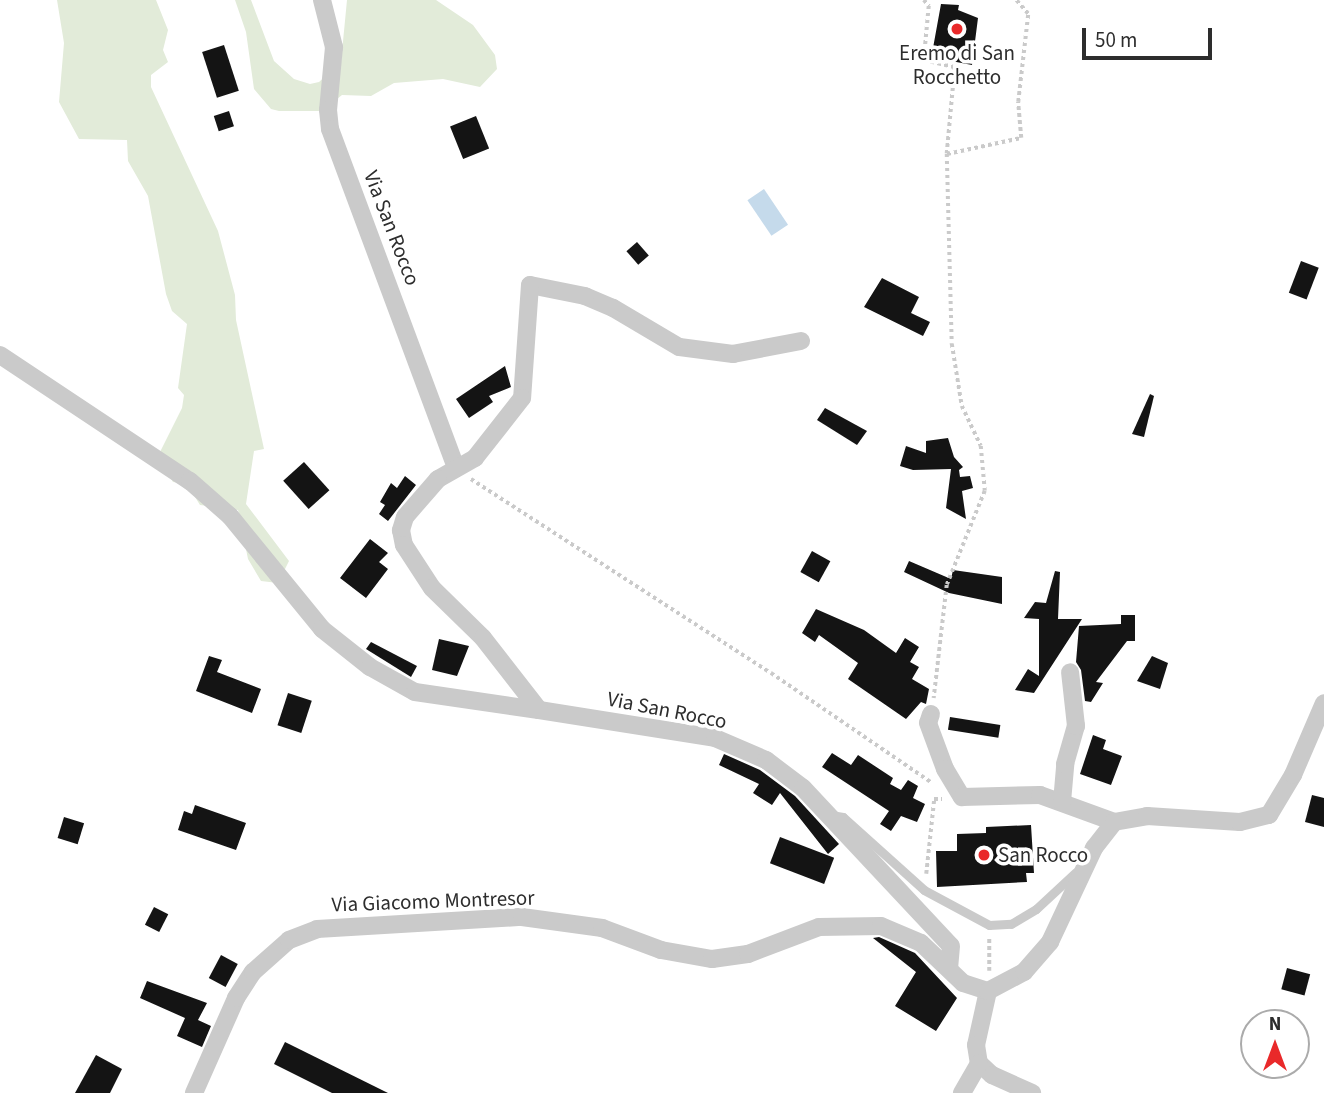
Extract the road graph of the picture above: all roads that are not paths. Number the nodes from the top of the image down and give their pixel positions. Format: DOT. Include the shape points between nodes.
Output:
graph roads {
  1 [pos="322,0"];
  2 [pos="801,341"];
  3 [pos="0,355"];
  4 [pos="455,466"];
  5 [pos="1070,672"];
  6 [pos="1324,703"];
  7 [pos="539,710"];
  8 [pos="931,714"];
  9 [pos="1062,802"];
  10 [pos="826,813"];
  11 [pos="1115,822"];
  12 [pos="1089,857"];
  13 [pos="949,968"];
  14 [pos="989,991"];
  15 [pos="979,1063"];
  16 [pos="194,1093"];
  17 [pos="962,1093"];
  18 [pos="1032,1093"];
  1 -- 4 [label="street, Via San Rocco" via="334,47 331,129"];
  2 -- 4 [label="street" via="733,354 679,347 585,296 530,285 522,398 475,458"];
  3 -- 7 [label="street, Via San Rocco" via="190,481 230,516 322,629 370,667 415,692"];
  4 -- 7 [label="street" via="405,517 401,530 404,545 432,588 483,638"];
  5 -- 9 [label="street" via="1076,726 1065,764"];
  6 -- 11 [label="street" via="1293,775 1269,815 1240,822 1147,816"];
  7 -- 10 [label="street, Via San Rocco" via="715,738 766,760 803,788"];
  8 -- 9 [label="street" via="928,723 945,769 962,797 1040,794"];
  9 -- 11 [label="street"];
  10 -- 12 [label="lane" via="843,817 925,890 989,925 1012,924 1036,909"];
  10 -- 13 [label="street, Via San Rocco" via="951,946"];
  11 -- 12 [label="street"];
  12 -- 14 [label="street" via="1050,942 1024,972"];
  13 -- 14 [label="street" via="963,983"];
  13 -- 16 [label="street, Via Giacomo Montresor" via="902,932 856,924 819,927 748,954 712,959 661,950 602,928 522,917 317,929 289,940 253,972 236,998"];
  14 -- 15 [label="street" via="976,1045"];
  15 -- 17 [label="street"];
  15 -- 18 [label="street" via="992,1075"];
}
